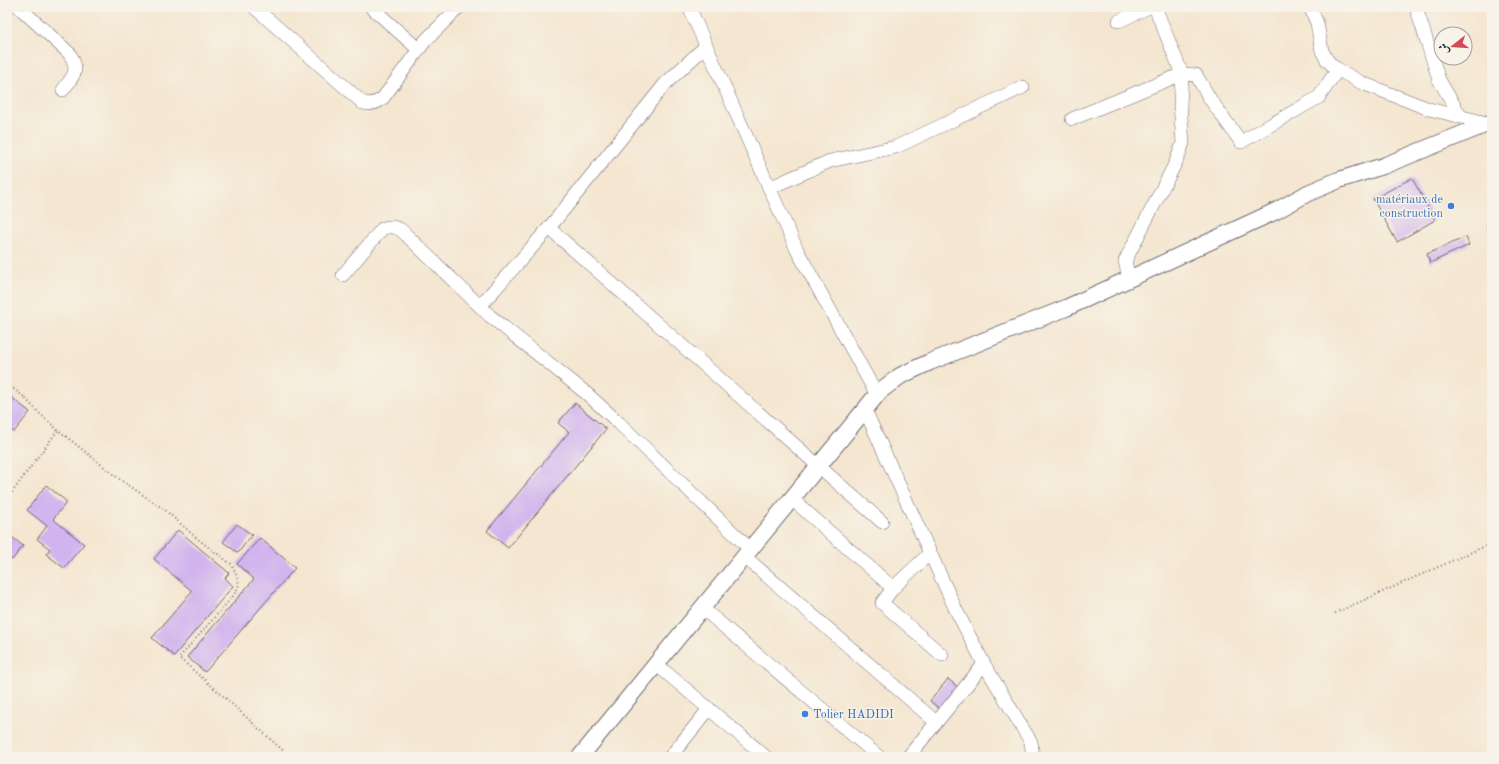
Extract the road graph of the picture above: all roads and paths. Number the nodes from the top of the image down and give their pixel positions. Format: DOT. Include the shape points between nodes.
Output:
graph roads {
  1 [pos="19,7"];
  2 [pos="254,7"];
  3 [pos="371,7"];
  4 [pos="459,7"];
  5 [pos="689,7"];
  6 [pos="1149,7"];
  7 [pos="1155,7"];
  8 [pos="1310,7"];
  9 [pos="1416,7"];
  10 [pos="1119,21"];
  11 [pos="706,46"];
  12 [pos="418,49"];
  13 [pos="1338,69"];
  14 [pos="1182,74"];
  15 [pos="1023,87"];
  16 [pos="63,90"];
  17 [pos="1461,117"];
  18 [pos="1072,119"];
  19 [pos="1490,122"];
  20 [pos="770,188"];
  21 [pos="549,228"];
  22 [pos="343,275"];
  23 [pos="1128,279"];
  24 [pos="480,306"];
  25 [pos="7,384"];
  26 [pos="877,395"];
  27 [pos="865,410"];
  28 [pos="58,430"];
  29 [pos="819,467"];
  30 [pos="7,499"];
  31 [pos="792,500"];
  32 [pos="882,522"];
  33 [pos="1492,543"];
  34 [pos="748,553"];
  35 [pos="930,553"];
  36 [pos="893,588"];
  37 [pos="702,608"];
  38 [pos="1335,613"];
  39 [pos="942,655"];
  40 [pos="656,664"];
  41 [pos="984,664"];
  42 [pos="709,709"];
  43 [pos="936,722"];
  44 [pos="290,757"];
  45 [pos="580,757"];
  46 [pos="670,757"];
  47 [pos="766,757"];
  48 [pos="879,757"];
  49 [pos="908,757"];
  50 [pos="1033,757"];
  1 -- 16 [label="street" via="70,54 74,61 75,74"];
  2 -- 12 [label="street" via="363,102 374,103 383,98"];
  3 -- 12 [label="street"];
  4 -- 12 [label="street"];
  5 -- 11 [label="street"];
  6 -- 10 [label="street"];
  7 -- 14 [label="street"];
  8 -- 13 [label="street" via="1317,23 1322,51 1327,60"];
  9 -- 17 [label="street" via="1439,80"];
  11 -- 20 [label="street"];
  11 -- 21 [label="street" via="665,84"];
  13 -- 14 [label="street" via="1319,97 1241,142 1196,75"];
  13 -- 17 [label="street" via="1362,83 1429,109"];
  14 -- 18 [label="street"];
  14 -- 23 [label="street" via="1180,104 1183,143 1176,162 1125,261"];
  15 -- 20 [label="street" via="896,147 830,161"];
  17 -- 19 [label="street"];
  19 -- 23 [label="street" via="1383,166 1308,193 1276,211"];
  20 -- 26 [label="street" via="797,250"];
  21 -- 24 [label="street"];
  21 -- 29 [label="street"];
  22 -- 24 [label="street" via="382,229 395,226"];
  23 -- 26 [label="street" via="1066,308 930,362 900,376"];
  24 -- 34 [label="street" via="619,423"];
  25 -- 28 [label="path"];
  26 -- 27 [label="street"];
  27 -- 29 [label="street"];
  27 -- 35 [label="street"];
  28 -- 30 [label="path"];
  28 -- 44 [label="path" via="101,465 165,510 231,564 238,576 239,585 234,595 179,658"];
  29 -- 31 [label="street"];
  29 -- 32 [label="street"];
  31 -- 34 [label="street"];
  31 -- 36 [label="street"];
  33 -- 38 [label="path"];
  34 -- 37 [label="street"];
  34 -- 43 [label="street"];
  35 -- 36 [label="street"];
  35 -- 41 [label="street"];
  36 -- 39 [label="street" via="882,603"];
  37 -- 40 [label="street"];
  37 -- 48 [label="street"];
  40 -- 42 [label="street"];
  40 -- 45 [label="street"];
  41 -- 43 [label="street"];
  41 -- 50 [label="street" via="1031,742"];
  42 -- 46 [label="street"];
  42 -- 47 [label="street"];
  43 -- 49 [label="street"];
}
